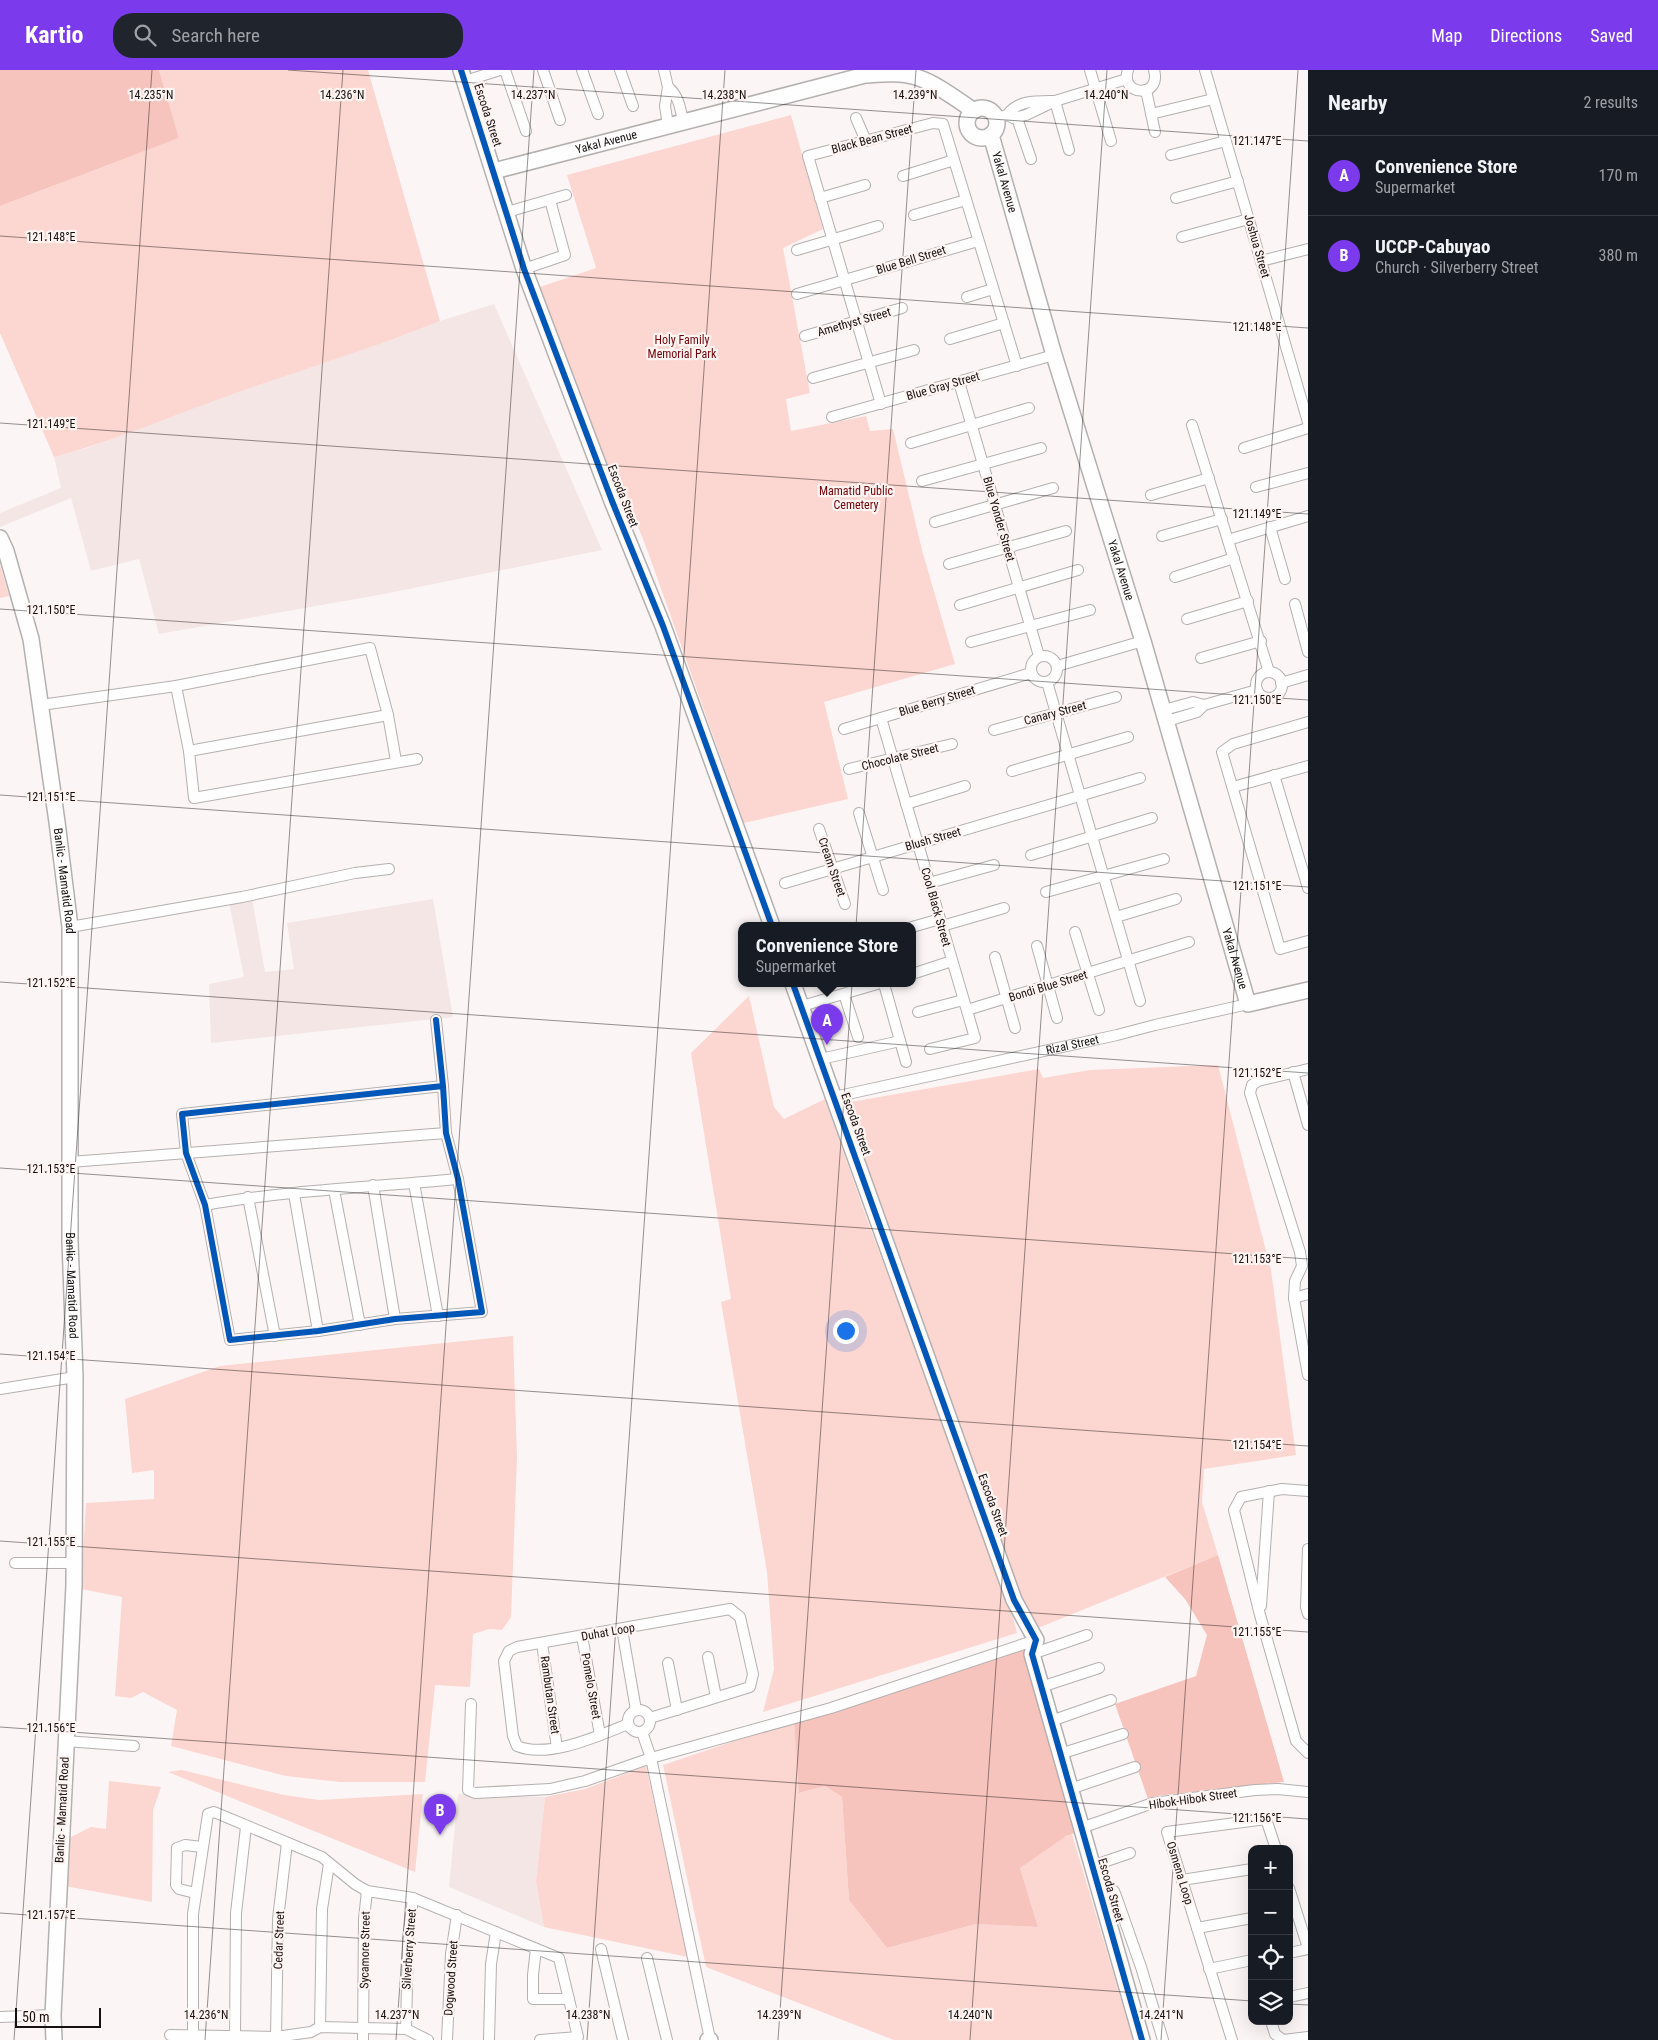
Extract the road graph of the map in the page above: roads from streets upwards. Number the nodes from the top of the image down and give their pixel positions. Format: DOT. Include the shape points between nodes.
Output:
graph roads {
  1 [pos="500,70"];
  2 [pos="505,70"];
  3 [pos="543,70"];
  4 [pos="582,70"];
  5 [pos="620,70"];
  6 [pos="664,70"];
  7 [pos="1090,70"];
  8 [pos="1156,70"];
  9 [pos="1205,70"];
  10 [pos="886,72"];
  11 [pos="1127,75"];
  12 [pos="463,76"];
  13 [pos="668,87"];
  14 [pos="1096,89"];
  15 [pos="1146,90"];
  16 [pos="1214,99"];
  17 [pos="1055,101"];
  18 [pos="633,106"];
  19 [pos="974,111"];
  20 [pos="598,114"];
  21 [pos="1151,114"];
  22 [pos="1007,117"];
  23 [pos="856,118"];
  24 [pos="560,120"];
  25 [pos="675,123"];
  26 [pos="526,131"];
  27 [pos="1155,132"];
  28 [pos="991,135"];
  29 [pos="866,141"];
  30 [pos="1226,141"];
  31 [pos="1111,142"];
  32 [pos="1069,150"];
  33 [pos="1170,155"];
  34 [pos="1031,159"];
  35 [pos="954,160"];
  36 [pos="494,171"];
  37 [pos="902,176"];
  38 [pos="1238,181"];
  39 [pos="865,185"];
  40 [pos="566,195"];
  41 [pos="820,198"];
  42 [pos="1176,198"];
  43 [pos="550,200"];
  44 [pos="966,200"];
  45 [pos="507,212"];
  46 [pos="914,215"];
  47 [pos="1249,219"];
  48 [pos="878,226"];
  49 [pos="1182,237"];
  50 [pos="833,240"];
  51 [pos="978,240"];
  52 [pos="1308,248"];
  53 [pos="797,250"];
  54 [pos="1261,261"];
  55 [pos="524,269"];
  56 [pos="844,280"];
  57 [pos="993,289"];
  58 [pos="797,294"];
  59 [pos="968,297"];
  60 [pos="902,308"];
  61 [pos="856,321"];
  62 [pos="1004,323"];
  63 [pos="805,336"];
  64 [pos="950,339"];
  65 [pos="914,350"];
  66 [pos="1054,355"];
  67 [pos="869,363"];
  68 [pos="1016,366"];
  69 [pos="812,378"];
  70 [pos="959,382"];
  71 [pos="881,404"];
  72 [pos="1029,408"];
  73 [pos="832,417"];
  74 [pos="1308,422"];
  75 [pos="972,425"];
  76 [pos="1192,425"];
  77 [pos="1308,428"];
  78 [pos="911,443"];
  79 [pos="1041,448"];
  80 [pos="1244,448"];
  81 [pos="983,464"];
  82 [pos="1308,473"];
  83 [pos="1209,478"];
  84 [pos="922,481"];
  85 [pos="1256,487"];
  86 [pos="1053,488"];
  87 [pos="1151,495"];
  88 [pos="995,505"];
  89 [pos="1308,516"];
  90 [pos="1222,519"];
  91 [pos="935,522"];
  92 [pos="1270,527"];
  93 [pos="1066,531"];
  94 [pos="1162,536"];
  95 [pos="0,538"];
  96 [pos="1228,540"];
  97 [pos="1007,547"];
  98 [pos="1234,558"];
  99 [pos="949,564"];
  100 [pos="1078,570"];
  101 [pos="1175,577"];
  102 [pos="1285,579"];
  103 [pos="1019,588"];
  104 [pos="1248,601"];
  105 [pos="1295,604"];
  106 [pos="960,605"];
  107 [pos="1090,610"];
  108 [pos="1187,619"];
  109 [pos="1030,626"];
  110 [pos="1144,641"];
  111 [pos="1260,641"];
  112 [pos="971,642"];
  113 [pos="1308,652"];
  114 [pos="1039,656"];
  115 [pos="1201,658"];
  116 [pos="1057,666"];
  117 [pos="1269,672"];
  118 [pos="1031,673"];
  119 [pos="1308,675"];
  120 [pos="1047,682"];
  121 [pos="1281,683"];
  122 [pos="176,686"];
  123 [pos="1257,690"];
  124 [pos="1116,697"];
  125 [pos="41,705"];
  126 [pos="1056,712"];
  127 [pos="388,715"];
  128 [pos="1165,716"];
  129 [pos="881,718"];
  130 [pos="1308,722"];
  131 [pos="844,730"];
  132 [pos="994,730"];
  133 [pos="1128,737"];
  134 [pos="952,744"];
  135 [pos="189,752"];
  136 [pos="1068,755"];
  137 [pos="417,759"];
  138 [pos="893,759"];
  139 [pos="396,762"];
  140 [pos="1308,766"];
  141 [pos="849,770"];
  142 [pos="1012,771"];
  143 [pos="1274,775"];
  144 [pos="1140,778"];
  145 [pos="964,786"];
  146 [pos="1233,787"];
  147 [pos="1081,796"];
  148 [pos="906,804"];
  149 [pos="859,813"];
  150 [pos="1152,818"];
  151 [pos="819,829"];
  152 [pos="1092,836"];
  153 [pos="918,844"];
  154 [pos="1031,855"];
  155 [pos="873,857"];
  156 [pos="1164,859"];
  157 [pos="994,865"];
  158 [pos="389,869"];
  159 [pos="833,869"];
  160 [pos="1104,876"];
  161 [pos="785,883"];
  162 [pos="929,883"];
  163 [pos="1308,888"];
  164 [pos="883,890"];
  165 [pos="1046,892"];
  166 [pos="1176,899"];
  167 [pos="845,904"];
  168 [pos="1004,908"];
  169 [pos="1116,918"];
  170 [pos="771,922"];
  171 [pos="941,923"];
  172 [pos="916,926"];
  173 [pos="70,927"];
  174 [pos="1075,932"];
  175 [pos="1308,941"];
  176 [pos="1189,942"];
  177 [pos="1037,946"];
  178 [pos="996,957"];
  179 [pos="952,961"];
  180 [pos="1128,961"];
  181 [pos="916,973"];
  182 [pos="1088,973"];
  183 [pos="1048,985"];
  184 [pos="795,987"];
  185 [pos="867,987"];
  186 [pos="885,987"];
  187 [pos="1308,990"];
  188 [pos="844,994"];
  189 [pos="1008,998"];
  190 [pos="1140,1001"];
  191 [pos="1248,1004"];
  192 [pos="965,1005"];
  193 [pos="802,1006"];
  194 [pos="1099,1010"];
  195 [pos="918,1012"];
  196 [pos="1056,1018"];
  197 [pos="436,1020"];
  198 [pos="1015,1028"];
  199 [pos="858,1037"];
  200 [pos="900,1041"];
  201 [pos="930,1050"];
  202 [pos="821,1059"];
  203 [pos="906,1062"];
  204 [pos="1308,1069"];
  205 [pos="1293,1072"];
  206 [pos="443,1086"];
  207 [pos="834,1097"];
  208 [pos="1308,1125"];
  209 [pos="446,1133"];
  210 [pos="186,1153"];
  211 [pos="70,1162"];
  212 [pos="458,1179"];
  213 [pos="414,1183"];
  214 [pos="373,1185"];
  215 [pos="334,1190"];
  216 [pos="294,1194"];
  217 [pos="248,1198"];
  218 [pos="205,1205"];
  219 [pos="1304,1251"];
  220 [pos="1308,1294"];
  221 [pos="1294,1298"];
  222 [pos="438,1316"];
  223 [pos="395,1319"];
  224 [pos="360,1325"];
  225 [pos="318,1331"];
  226 [pos="275,1336"];
  227 [pos="1308,1375"];
  228 [pos="75,1377"];
  229 [pos="0,1389"];
  230 [pos="1269,1491"];
  231 [pos="1308,1491"];
  232 [pos="1308,1551"];
  233 [pos="15,1563"];
  234 [pos="74,1563"];
  235 [pos="1308,1614"];
  236 [pos="1260,1615"];
  237 [pos="622,1629"];
  238 [pos="1087,1635"];
  239 [pos="582,1636"];
  240 [pos="542,1643"];
  241 [pos="1034,1647"];
  242 [pos="708,1657"];
  243 [pos="668,1663"];
  244 [pos="1099,1668"];
  245 [pos="1041,1687"];
  246 [pos="716,1697"];
  247 [pos="1111,1700"];
  248 [pos="471,1704"];
  249 [pos="636,1710"];
  250 [pos="677,1710"];
  251 [pos="650,1718"];
  252 [pos="1051,1721"];
  253 [pos="628,1724"];
  254 [pos="642,1732"];
  255 [pos="1123,1734"];
  256 [pos="600,1735"];
  257 [pos="65,1741"];
  258 [pos="134,1746"];
  259 [pos="557,1748"];
  260 [pos="1308,1753"];
  261 [pos="1060,1754"];
  262 [pos="651,1758"];
  263 [pos="1135,1767"];
  264 [pos="1070,1790"];
  265 [pos="1307,1795"];
  266 [pos="246,1826"];
  267 [pos="1081,1828"];
  268 [pos="287,1843"];
  269 [pos="1275,1845"];
  270 [pos="202,1847"];
  271 [pos="1130,1853"];
  272 [pos="329,1864"];
  273 [pos="1092,1866"];
  274 [pos="1248,1869"];
  275 [pos="1182,1880"];
  276 [pos="1098,1888"];
  277 [pos="367,1891"];
  278 [pos="195,1893"];
  279 [pos="413,1898"];
  280 [pos="1293,1910"];
  281 [pos="457,1915"];
  282 [pos="1248,1919"];
  283 [pos="1196,1928"];
  284 [pos="496,1932"];
  285 [pos="1308,1948"];
  286 [pos="536,1949"];
  287 [pos="601,1949"];
  288 [pos="1293,1952"];
  289 [pos="647,1958"];
  290 [pos="1248,1961"];
  291 [pos="1209,1969"];
  292 [pos="1308,1993"];
  293 [pos="1293,1997"];
  294 [pos="569,1998"];
  295 [pos="53,2015"];
  296 [pos="0,2018"];
  297 [pos="1272,2025"];
  298 [pos="320,2027"];
  299 [pos="363,2028"];
  300 [pos="406,2029"];
  301 [pos="170,2035"];
  302 [pos="193,2036"];
  303 [pos="235,2036"];
  304 [pos="276,2037"];
  305 [pos="1308,2037"];
  306 [pos="54,2040"];
  307 [pos="363,2040"];
  308 [pos="428,2040"];
  309 [pos="447,2040"];
  310 [pos="488,2040"];
  311 [pos="540,2040"];
  312 [pos="622,2040"];
  313 [pos="667,2040"];
  314 [pos="710,2040"];
  315 [pos="1142,2040"];
  316 [pos="1163,2040"];
  317 [pos="1232,2040"];
  318 [pos="1283,2040"];
  1 -- 12 [label="street"];
  2 -- 26 [label="street"];
  3 -- 24 [label="street"];
  4 -- 20 [label="street"];
  5 -- 18 [label="street"];
  6 -- 13 [label="street"];
  7 -- 14 [label="street"];
  8 -- 15 [label="street" via="1154,83"];
  9 -- 16 [label="street, Joshua Street"];
  10 -- 19 [label="street, Yakal Avenue" via="916,77"];
  10 -- 25 [label="street, Yakal Avenue"];
  11 -- 14 [label="street"];
  11 -- 15 [label="street" via="1134,89"];
  12 -- 36 [label="street, Escoda Street"];
  13 -- 25 [label="street" via="665,106"];
  13 -- 25 [label="street" via="679,104"];
  14 -- 17 [label="street"];
  14 -- 31 [label="street"];
  15 -- 21 [label="street"];
  16 -- 21 [label="street"];
  16 -- 30 [label="street, Joshua Street"];
  17 -- 22 [label="street" via="1026,115"];
  17 -- 32 [label="street"];
  19 -- 22 [label="street, Yakal Avenue" via="985,109"];
  19 -- 28 [label="street" via="967,120 970,132 981,138"];
  21 -- 27 [label="street"];
  22 -- 28 [label="street"];
  22 -- 34 [label="street"];
  23 -- 29 [label="street"];
  25 -- 36 [label="street, Yakal Avenue"];
  28 -- 66 [label="street, Yakal Avenue"];
  29 -- 35 [label="street, Black Bean Street" via="933,123 943,124"];
  29 -- 41 [label="street, Black Bean Street" via="808,156"];
  30 -- 33 [label="street"];
  30 -- 38 [label="street, Joshua Street"];
  35 -- 37 [label="street"];
  35 -- 44 [label="street, Black Bean Street"];
  36 -- 45 [label="street, Escoda Street"];
  38 -- 42 [label="street"];
  38 -- 47 [label="street, Joshua Street"];
  39 -- 41 [label="street"];
  40 -- 43 [label="street"];
  41 -- 50 [label="street, Black Bean Street"];
  43 -- 45 [label="street"];
  43 -- 55 [label="street" via="565,255"];
  44 -- 46 [label="street"];
  44 -- 51 [label="street, Black Bean Street"];
  45 -- 55 [label="street, Escoda Street"];
  47 -- 49 [label="street"];
  47 -- 54 [label="street, Joshua Street"];
  48 -- 50 [label="street"];
  50 -- 53 [label="street"];
  50 -- 56 [label="street, Black Bean Street"];
  51 -- 56 [label="street, Blue Bell Street"];
  51 -- 57 [label="street, Black Bean Street"];
  52 -- 54 [label="street"];
  54 -- 74 [label="street, Joshua Street"];
  55 -- 170 [label="street, Escoda Street" via="663,626"];
  56 -- 58 [label="street, Blue Bell Street"];
  56 -- 61 [label="street, Black Bean Street"];
  57 -- 59 [label="street"];
  57 -- 62 [label="street, Black Bean Street"];
  60 -- 61 [label="street, Amethyst Street"];
  61 -- 63 [label="street, Amethyst Street"];
  61 -- 67 [label="street, Black Bean Street"];
  62 -- 64 [label="street"];
  62 -- 68 [label="street, Black Bean Street"];
  65 -- 67 [label="street"];
  66 -- 68 [label="street, Blue Gray Street"];
  66 -- 110 [label="street, Yakal Avenue"];
  67 -- 69 [label="street"];
  67 -- 71 [label="street, Black Bean Street"];
  68 -- 70 [label="street, Blue Gray Street"];
  70 -- 71 [label="street, Blue Gray Street"];
  70 -- 75 [label="street, Blue Yonder Street"];
  71 -- 73 [label="street, Blue Gray Street"];
  72 -- 75 [label="street"];
  75 -- 78 [label="street"];
  75 -- 81 [label="street, Blue Yonder Street"];
  76 -- 83 [label="street"];
  77 -- 80 [label="street"];
  79 -- 81 [label="street"];
  81 -- 84 [label="street"];
  81 -- 88 [label="street, Blue Yonder Street"];
  82 -- 85 [label="street"];
  83 -- 87 [label="street"];
  83 -- 90 [label="street"];
  86 -- 88 [label="street"];
  88 -- 91 [label="street"];
  88 -- 97 [label="street, Blue Yonder Street"];
  89 -- 92 [label="street"];
  90 -- 94 [label="street"];
  90 -- 96 [label="street"];
  92 -- 96 [label="street"];
  92 -- 102 [label="street"];
  93 -- 97 [label="street"];
  95 -- 125 [label="street, Banlic - Mamatid Road" via="31,639"];
  96 -- 98 [label="street"];
  97 -- 99 [label="street"];
  97 -- 103 [label="street, Blue Yonder Street"];
  98 -- 101 [label="street"];
  98 -- 104 [label="street"];
  100 -- 103 [label="street"];
  103 -- 106 [label="street"];
  103 -- 109 [label="street, Blue Yonder Street"];
  104 -- 108 [label="street"];
  104 -- 111 [label="street"];
  105 -- 113 [label="street"];
  107 -- 109 [label="street"];
  109 -- 112 [label="street"];
  109 -- 114 [label="street, Blue Yonder Street"];
  110 -- 116 [label="street"];
  110 -- 128 [label="street, Yakal Avenue"];
  111 -- 115 [label="street"];
  111 -- 117 [label="street"];
  114 -- 116 [label="street" via="1050,657"];
  114 -- 118 [label="street" via="1032,661"];
  116 -- 120 [label="street" via="1054,677"];
  117 -- 121 [label="street" via="1277,675"];
  117 -- 123 [label="street" via="1258,678"];
  118 -- 120 [label="street" via="1037,681"];
  118 -- 129 [label="street, Blue Berry Street"];
  119 -- 121 [label="street"];
  120 -- 126 [label="street"];
  121 -- 123 [label="street" via="1281,689 1272,697 1261,695"];
  122 -- 125 [label="street"];
  122 -- 127 [label="street" via="370,648"];
  122 -- 135 [label="street"];
  123 -- 128 [label="street" via="1204,705 1193,702"];
  124 -- 126 [label="street, Canary Street"];
  125 -- 173 [label="street, Banlic - Mamatid Road"];
  126 -- 132 [label="street, Canary Street"];
  126 -- 136 [label="street"];
  127 -- 135 [label="street"];
  127 -- 139 [label="street"];
  128 -- 191 [label="street, Yakal Avenue"];
  129 -- 131 [label="street, Blue Berry Street"];
  129 -- 138 [label="street, Cool Black Street"];
  130 -- 146 [label="street" via="1233,744 1222,752"];
  133 -- 136 [label="street"];
  134 -- 138 [label="street, Chocolate Street"];
  135 -- 139 [label="street" via="194,798"];
  136 -- 142 [label="street"];
  136 -- 147 [label="street"];
  137 -- 139 [label="street"];
  138 -- 141 [label="street, Chocolate Street"];
  138 -- 148 [label="street, Cool Black Street"];
  140 -- 143 [label="street"];
  143 -- 146 [label="street"];
  143 -- 163 [label="street"];
  144 -- 147 [label="street, Blush Street"];
  145 -- 148 [label="street"];
  146 -- 175 [label="street" via="1280,949"];
  147 -- 152 [label="street"];
  147 -- 153 [label="street, Blush Street"];
  148 -- 153 [label="street, Cool Black Street"];
  149 -- 155 [label="street"];
  150 -- 152 [label="street"];
  151 -- 159 [label="street, Cream Street"];
  152 -- 154 [label="street"];
  152 -- 160 [label="street"];
  153 -- 155 [label="street, Blush Street"];
  153 -- 162 [label="street, Cool Black Street"];
  155 -- 159 [label="street, Blush Street"];
  155 -- 164 [label="street"];
  156 -- 160 [label="street"];
  157 -- 162 [label="street"];
  158 -- 173 [label="street"];
  159 -- 161 [label="street, Blush Street"];
  159 -- 167 [label="street, Cream Street"];
  160 -- 165 [label="street"];
  160 -- 169 [label="street"];
  162 -- 171 [label="street, Cool Black Street"];
  166 -- 169 [label="street"];
  168 -- 171 [label="street"];
  169 -- 180 [label="street"];
  171 -- 172 [label="street"];
  171 -- 179 [label="street, Cool Black Street"];
  173 -- 211 [label="street, Banlic - Mamatid Road"];
  174 -- 182 [label="street"];
  176 -- 180 [label="street, Bondi Blue Street"];
  177 -- 183 [label="street"];
  178 -- 189 [label="street"];
  179 -- 181 [label="street"];
  179 -- 192 [label="street, Cool Black Street"];
  180 -- 182 [label="street, Bondi Blue Street"];
  180 -- 190 [label="street"];
  182 -- 183 [label="street, Bondi Blue Street"];
  182 -- 194 [label="street"];
  183 -- 189 [label="street, Bondi Blue Street"];
  183 -- 196 [label="street"];
  184 -- 193 [label="street, Escoda Street"];
  185 -- 188 [label="street"];
  186 -- 200 [label="street"];
  187 -- 191 [label="street, Rizal Street"];
  188 -- 193 [label="street"];
  188 -- 199 [label="street"];
  189 -- 192 [label="street, Bondi Blue Street"];
  189 -- 198 [label="street"];
  191 -- 207 [label="street, Rizal Street"];
  192 -- 195 [label="street, Bondi Blue Street"];
  192 -- 201 [label="street, Cool Black Street" via="975,1038"];
  193 -- 202 [label="street, Escoda Street"];
  197 -- 206 [label="street"];
  200 -- 202 [label="street"];
  200 -- 203 [label="street"];
  202 -- 207 [label="street, Escoda Street"];
  204 -- 205 [label="street"];
  205 -- 208 [label="street"];
  205 -- 219 [label="street" via="1258,1081 1250,1092"];
  206 -- 209 [label="street"];
  206 -- 210 [label="street" via="182,1114"];
  207 -- 241 [label="street, Escoda Street" via="1014,1600"];
  209 -- 210 [label="street"];
  209 -- 212 [label="street"];
  210 -- 211 [label="street"];
  210 -- 218 [label="street"];
  211 -- 228 [label="street, Banlic - Mamatid Road"];
  212 -- 213 [label="street"];
  212 -- 222 [label="street" via="482,1312"];
  213 -- 214 [label="street"];
  213 -- 222 [label="street"];
  214 -- 215 [label="street"];
  214 -- 223 [label="street"];
  215 -- 216 [label="street"];
  215 -- 224 [label="street"];
  216 -- 217 [label="street"];
  216 -- 225 [label="street"];
  217 -- 218 [label="street"];
  217 -- 226 [label="street"];
  218 -- 226 [label="street" via="230,1340"];
  219 -- 221 [label="street"];
  220 -- 221 [label="street"];
  221 -- 227 [label="street"];
  222 -- 223 [label="street"];
  223 -- 224 [label="street"];
  224 -- 225 [label="street"];
  225 -- 226 [label="street"];
  228 -- 229 [label="street"];
  228 -- 234 [label="street, Banlic - Mamatid Road"];
  230 -- 231 [label="street"];
  230 -- 236 [label="street"];
  230 -- 236 [label="street" via="1241,1497 1234,1510"];
  232 -- 235 [label="street"];
  233 -- 234 [label="street"];
  234 -- 257 [label="street, Banlic - Mamatid Road"];
  236 -- 260 [label="street" via="1296,1741"];
  237 -- 239 [label="street, Duhat Loop"];
  237 -- 246 [label="street, Duhat Loop" via="730,1609 740,1617 753,1674 750,1687"];
  237 -- 249 [label="street"];
  238 -- 241 [label="street"];
  239 -- 240 [label="street, Duhat Loop"];
  239 -- 256 [label="street, Pomelo Street"];
  240 -- 259 [label="street, Rambutan Street"];
  240 -- 259 [label="street, Duhat Loop" via="517,1647 504,1661 513,1736 517,1746 527,1750"];
  241 -- 245 [label="street, Escoda Street"];
  241 -- 262 [label="street"];
  242 -- 246 [label="street"];
  243 -- 250 [label="street"];
  244 -- 245 [label="street"];
  245 -- 252 [label="street, Escoda Street"];
  246 -- 250 [label="street, Duhat Loop"];
  247 -- 252 [label="street"];
  248 -- 262 [label="street" via="468,1790 550,1789 585,1781"];
  249 -- 251 [label="street" via="644,1711"];
  249 -- 253 [label="street" via="629,1716"];
  250 -- 251 [label="street, Duhat Loop"];
  251 -- 254 [label="street" via="649,1727"];
  252 -- 261 [label="street, Escoda Street"];
  253 -- 254 [label="street" via="633,1731"];
  253 -- 256 [label="street, Duhat Loop"];
  254 -- 262 [label="street"];
  255 -- 261 [label="street"];
  256 -- 259 [label="street, Duhat Loop"];
  257 -- 258 [label="street"];
  257 -- 295 [label="street, Banlic - Mamatid Road"];
  261 -- 264 [label="street, Escoda Street"];
  262 -- 314 [label="street"];
  263 -- 264 [label="street"];
  264 -- 267 [label="street, Escoda Street"];
  265 -- 267 [label="street, Hibok-Hibok Street" via="1278,1789 1255,1790 1153,1803"];
  266 -- 268 [label="street"];
  266 -- 270 [label="street" via="214,1812 208,1814"];
  266 -- 303 [label="street" via="236,1913"];
  267 -- 273 [label="street, Escoda Street"];
  268 -- 272 [label="street" via="322,1857"];
  268 -- 304 [label="street, Cedar Street" via="278,1919"];
  269 -- 275 [label="street, Osmena Loop" via="1266,1819 1167,1832"];
  270 -- 278 [label="street"];
  270 -- 278 [label="street" via="184,1845 178,1848 176,1884 179,1889"];
  271 -- 273 [label="street"];
  272 -- 277 [label="street"];
  272 -- 298 [label="street" via="322,1909"];
  273 -- 276 [label="street, Escoda Street"];
  274 -- 275 [label="street"];
  275 -- 283 [label="street, Osmena Loop"];
  276 -- 315 [label="street, Escoda Street"];
  276 -- 316 [label="street" via="1114,1892 1116,1896"];
  277 -- 279 [label="street"];
  277 -- 299 [label="street, Sycamore Street"];
  278 -- 302 [label="street"];
  279 -- 281 [label="street"];
  279 -- 300 [label="street, Silverberry Street" via="408,1939"];
  280 -- 285 [label="street"];
  281 -- 284 [label="street"];
  281 -- 309 [label="street, Dogwood Street" via="450,1954"];
  282 -- 283 [label="street"];
  283 -- 291 [label="street, Osmena Loop"];
  284 -- 286 [label="street"];
  284 -- 310 [label="street" via="491,1964"];
  285 -- 288 [label="street"];
  286 -- 294 [label="street" via="559,1958"];
  286 -- 294 [label="street" via="533,1999"];
  287 -- 312 [label="street"];
  289 -- 313 [label="street"];
  290 -- 291 [label="street"];
  291 -- 317 [label="street, Osmena Loop"];
  292 -- 293 [label="street"];
  294 -- 311 [label="street" via="578,2037"];
  295 -- 296 [label="street"];
  295 -- 306 [label="street, Banlic - Mamatid Road"];
  297 -- 318 [label="street" via="1275,2034"];
  298 -- 299 [label="street"];
  298 -- 304 [label="street" via="311,2032"];
  299 -- 300 [label="street"];
  299 -- 307 [label="street, Sycamore Street"];
  300 -- 308 [label="street"];
  301 -- 302 [label="street"];
  302 -- 303 [label="street"];
  303 -- 304 [label="street"];
  305 -- 318 [label="street"];
}
